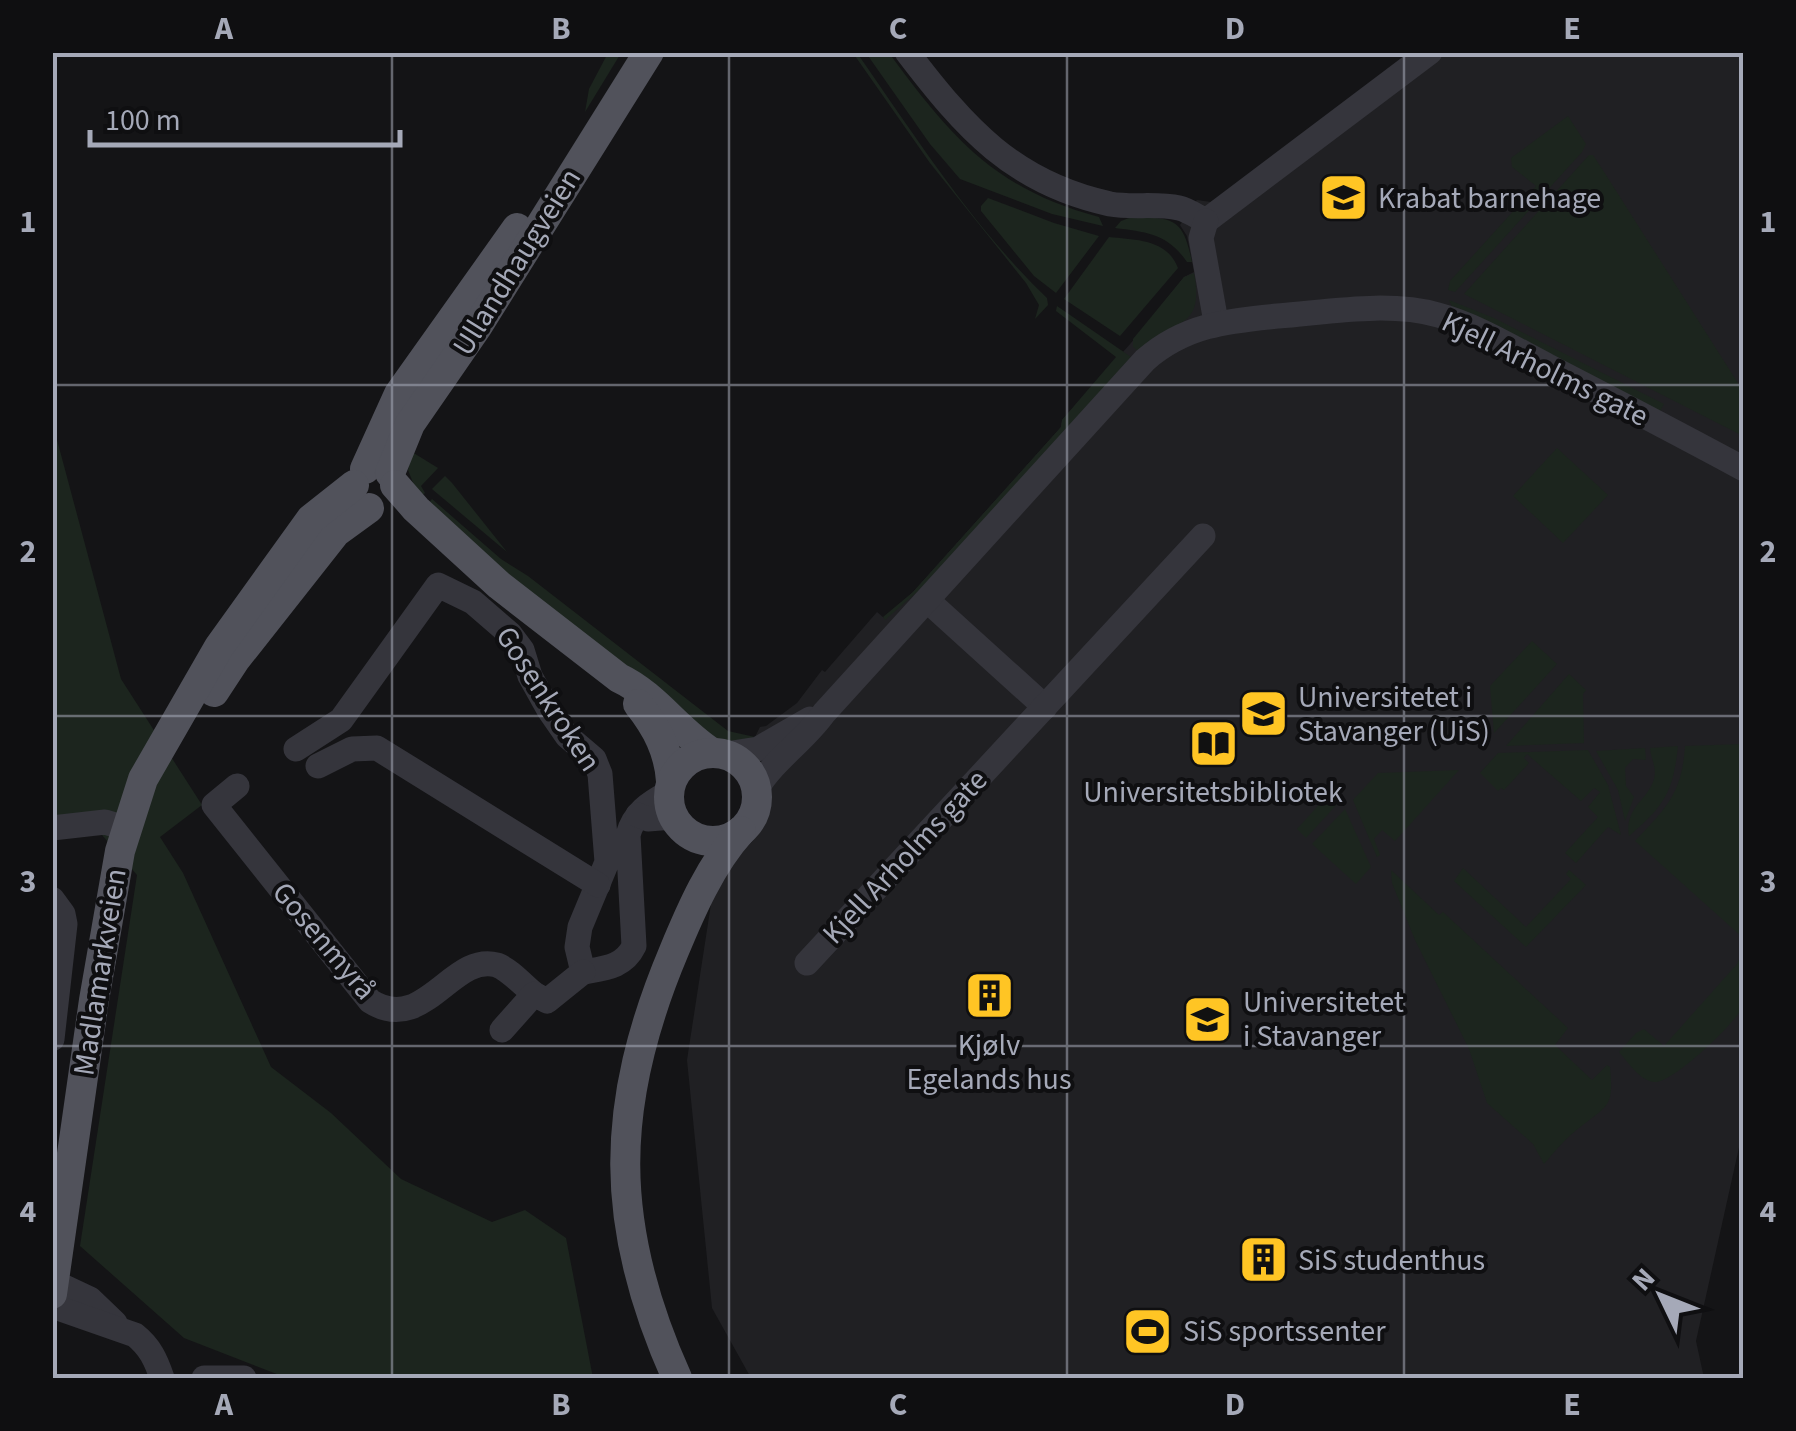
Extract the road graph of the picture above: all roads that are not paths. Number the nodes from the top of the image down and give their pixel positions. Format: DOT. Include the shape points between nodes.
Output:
graph roads {
  1 [pos="628,52"];
  2 [pos="648,52"];
  3 [pos="907,52"];
  4 [pos="1430,52"];
  5 [pos="1206,221"];
  6 [pos="1216,322"];
  7 [pos="1744,469"];
  8 [pos="376,488"];
  9 [pos="1203,536"];
  10 [pos="928,601"];
  11 [pos="619,678"];
  12 [pos="1045,707"];
  13 [pos="824,712"];
  14 [pos="296,749"];
  15 [pos="718,753"];
  16 [pos="318,766"];
  17 [pos="237,786"];
  18 [pos="757,788"];
  19 [pos="676,807"];
  20 [pos="60,826"];
  21 [pos="740,831"];
  22 [pos="124,840"];
  23 [pos="598,886"];
  24 [pos="52,899"];
  25 [pos="683,930"];
  26 [pos="807,963"];
  27 [pos="584,972"];
  28 [pos="534,994"];
  29 [pos="502,1030"];
  30 [pos="52,1039"];
  31 [pos="54,1294"];
  32 [pos="162,1378"];
  33 [pos="204,1378"];
  34 [pos="244,1378"];
  35 [pos="677,1378"];
  1 -- 8 [label="main road, Ullandhaugveien" via="513,234 400,394"];
  2 -- 8 [label="main road, Ullandhaugveien" via="410,424"];
  3 -- 5 [label="street" via="960,120 1026,174 1068,193 1115,205 1180,208"];
  4 -- 5 [label="street"];
  5 -- 6 [label="street" via="1201,238"];
  6 -- 7 [label="street, Kjell Arholms gate" via="1365,310 1438,315"];
  6 -- 10 [label="street, Kjell Arholms gate" via="1179,335 1145,360"];
  8 -- 11 [label="main road" via="462,566 498,585"];
  8 -- 22 [label="main road, Madlamarkveien" via="311,520 218,647 143,779"];
  9 -- 12 [label="street, Kjell Arholms gate"];
  10 -- 12 [label="street"];
  10 -- 13 [label="street, Kjell Arholms gate"];
  11 -- 15 [label="main road"];
  11 -- 19 [label="main road" via="658,732"];
  12 -- 26 [label="street, Kjell Arholms gate"];
  13 -- 15 [label="street" via="758,749"];
  13 -- 18 [label="street, Kjell Arholms gate"];
  14 -- 23 [label="street, Gosenkroken" via="340,720 438,584 456,591 517,642 549,710 594,760 607,862"];
  15 -- 18 [label="main road" via="746,767"];
  15 -- 19 [label="main road" via="687,760"];
  16 -- 23 [label="street" via="352,750 377,748"];
  17 -- 28 [label="street, Gosenmyrå" via="214,805 370,1002 399,1011 472,968 494,964"];
  18 -- 21 [label="main road" via="755,812"];
  19 -- 21 [label="main road" via="716,841"];
  19 -- 25 [label="main road" via="690,882"];
  19 -- 27 [label="street" via="646,805 630,828 636,934 629,957"];
  20 -- 22 [label="street" via="105,822"];
  21 -- 25 [label="main road" via="718,859"];
  22 -- 31 [label="main road, Madlamarkveien" via="94,1000"];
  23 -- 27 [label="street, Gosenkroken" via="580,927"];
  24 -- 30 [label="street" via="65,924"];
  25 -- 35 [label="main road" via="633,1072 624,1150 636,1263"];
  27 -- 28 [label="street" via="548,1001"];
  28 -- 29 [label="street"];
  31 -- 32 [label="street" via="90,1299 146,1344"];
  33 -- 34 [label="street"];
}
